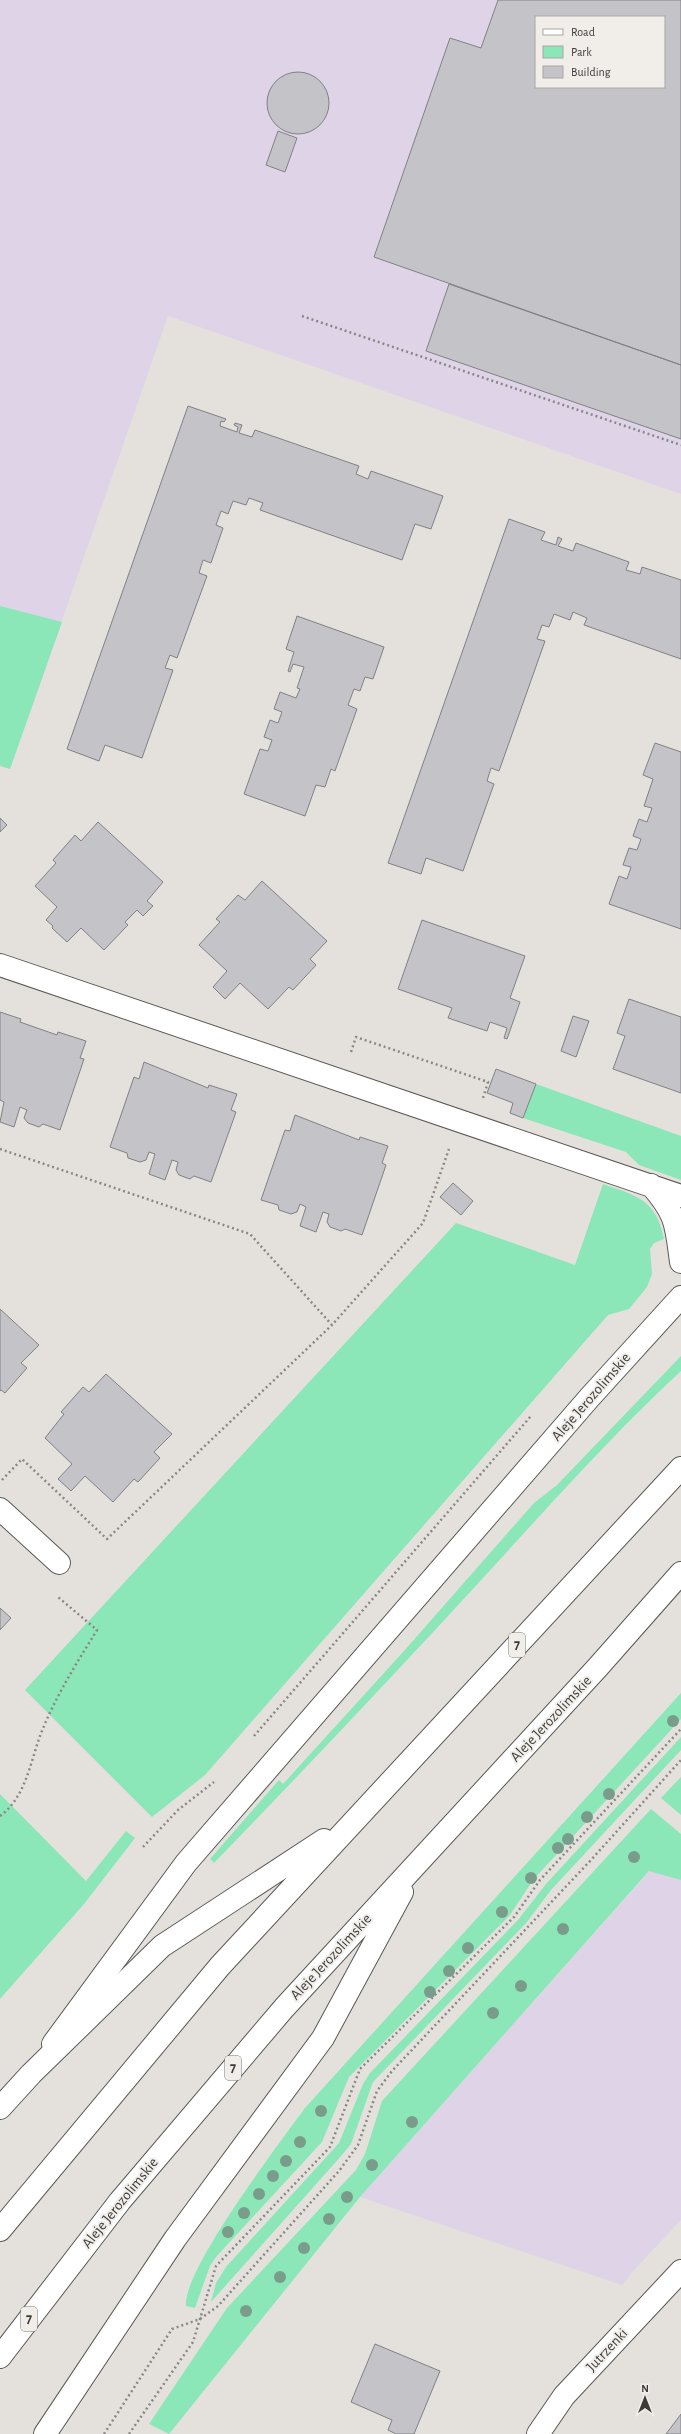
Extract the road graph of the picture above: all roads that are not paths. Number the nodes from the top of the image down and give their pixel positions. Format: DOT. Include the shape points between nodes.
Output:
graph roads {
  1 [pos="0,965"];
  2 [pos="651,1185"];
  3 [pos="681,1196"];
  4 [pos="681,1262"];
  5 [pos="681,1297"];
  6 [pos="681,1468"];
  7 [pos="0,1510"];
  8 [pos="59,1563"];
  9 [pos="681,1573"];
  10 [pos="352,1822"];
  11 [pos="418,1863"];
  12 [pos="31,2074"];
  13 [pos="0,2108"];
  14 [pos="0,2230"];
  15 [pos="681,2271"];
  16 [pos="0,2356"];
  17 [pos="45,2434"];
  18 [pos="538,2434"];
  1 -- 2 [label="main road"];
  2 -- 3 [label="main road"];
  2 -- 4 [label="main road" via="667,1203 675,1219"];
  5 -- 12 [label="main road, Aleje Jerozolimskie" via="590,1397 186,1863"];
  6 -- 10 [label="main road, 7"];
  7 -- 8 [label="main road"];
  9 -- 11 [label="main road, Aleje Jerozolimskie / 7"];
  10 -- 12 [label="main road" via="162,1946"];
  10 -- 14 [label="main road, 7" via="220,1966"];
  11 -- 16 [label="main road, Aleje Jerozolimskie / 7" via="284,2008 130,2189"];
  11 -- 17 [label="main road" via="323,2038 175,2239"];
  12 -- 13 [label="main road"];
  15 -- 18 [label="main road, Jutrzenki" via="564,2396"];
}
